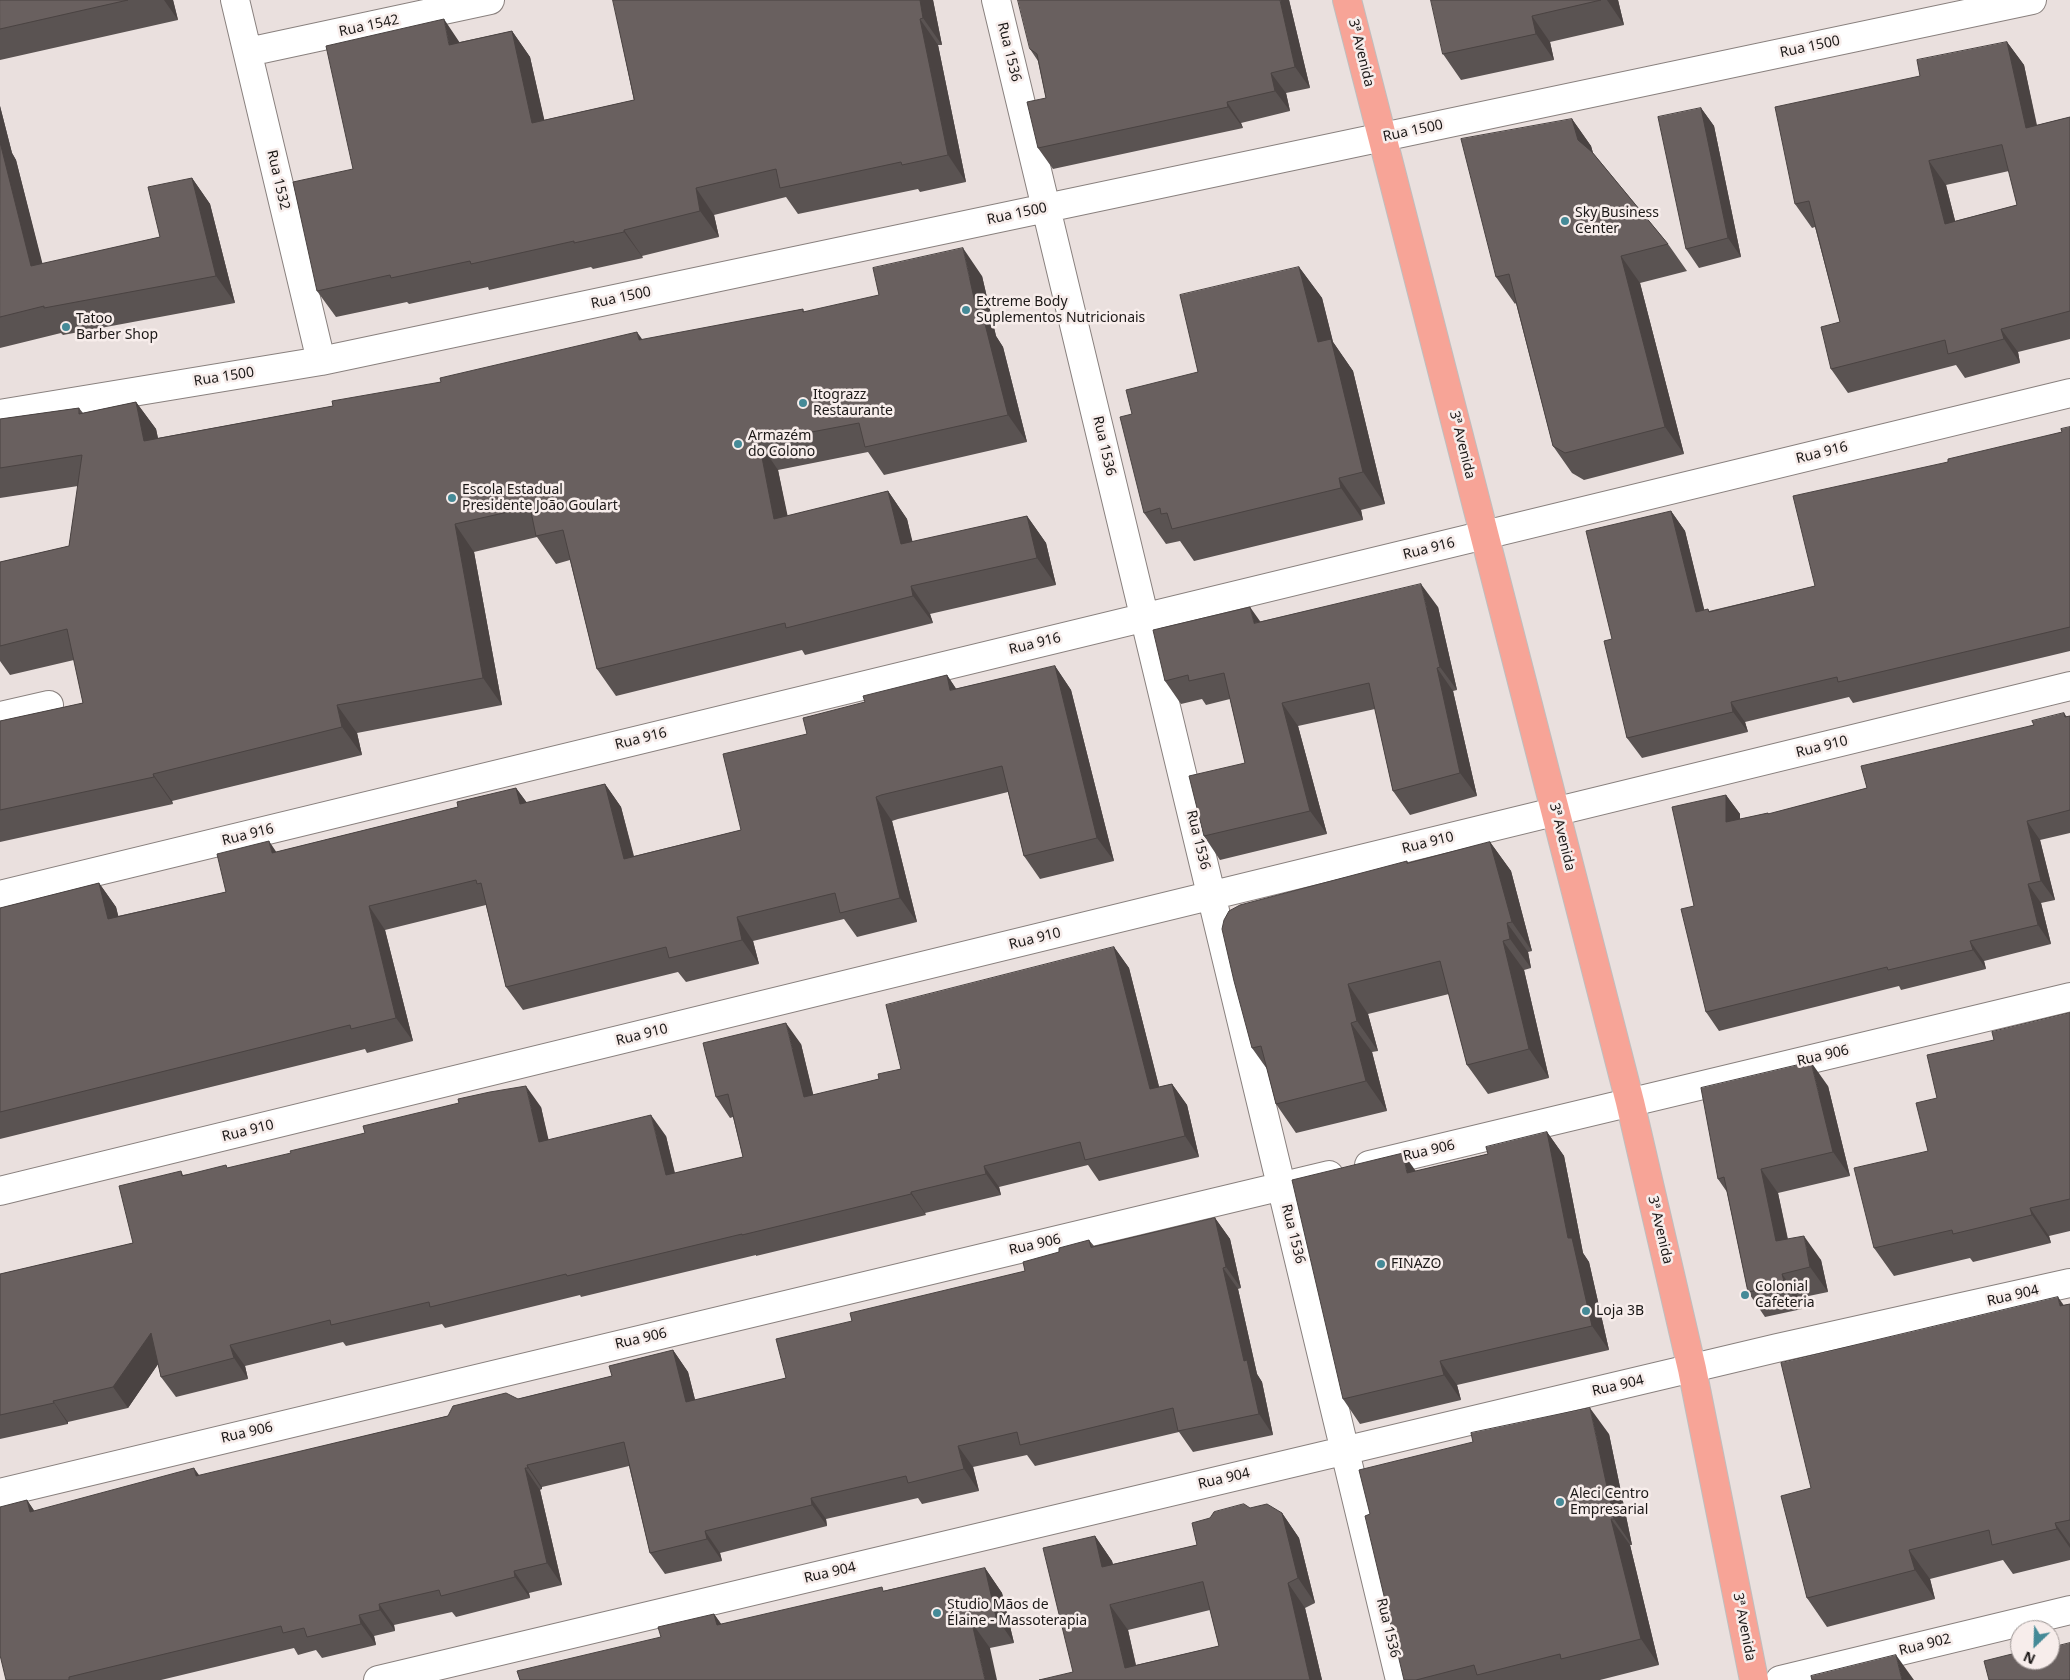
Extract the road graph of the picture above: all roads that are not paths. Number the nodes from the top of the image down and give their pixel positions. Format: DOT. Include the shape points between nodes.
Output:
graph roads {
  1 [pos="235,0"];
  2 [pos="490,0"];
  3 [pos="996,0"];
  4 [pos="1347,0"];
  5 [pos="2032,0"];
  6 [pos="248,52"];
  7 [pos="1383,137"];
  8 [pos="1047,208"];
  9 [pos="321,361"];
  10 [pos="2070,393"];
  11 [pos="0,414"];
  12 [pos="1485,535"];
  13 [pos="1145,617"];
  14 [pos="2070,686"];
  15 [pos="49,704"];
  16 [pos="0,716"];
  17 [pos="1556,812"];
  18 [pos="0,895"];
  19 [pos="1212,896"];
  20 [pos="2070,997"];
  21 [pos="1630,1102"];
  22 [pos="1281,1186"];
  23 [pos="0,1191"];
  24 [pos="2070,1283"];
  25 [pos="1692,1369"];
  26 [pos="1345,1450"];
  27 [pos="0,1492"];
  28 [pos="2070,1610"];
  29 [pos="378,1680"];
  30 [pos="1400,1680"];
  31 [pos="1754,1680"];
  32 [pos="1780,1680"];
  1 -- 6 [label="street, Rua 1532"];
  2 -- 6 [label="street, Rua 1542"];
  3 -- 8 [label="street, Rua 1536"];
  4 -- 7 [label="main road, 3ª Avenida"];
  5 -- 7 [label="street, Rua 1500"];
  6 -- 9 [label="street, Rua 1532"];
  7 -- 8 [label="street, Rua 1500"];
  7 -- 12 [label="main road, 3ª Avenida"];
  8 -- 9 [label="street, Rua 1500"];
  8 -- 13 [label="street, Rua 1536"];
  9 -- 11 [label="street, Rua 1500"];
  10 -- 12 [label="street, Rua 916"];
  12 -- 13 [label="street, Rua 916"];
  12 -- 17 [label="main road, 3ª Avenida"];
  13 -- 18 [label="street, Rua 916"];
  13 -- 19 [label="street, Rua 1536"];
  14 -- 17 [label="street, Rua 910"];
  15 -- 16 [label="street"];
  17 -- 19 [label="street, Rua 910"];
  17 -- 21 [label="main road, 3ª Avenida"];
  19 -- 22 [label="street, Rua 1536"];
  19 -- 23 [label="street, Rua 910"];
  20 -- 21 [label="street, Rua 906"];
  21 -- 22 [label="street, Rua 906"];
  21 -- 25 [label="main road, 3ª Avenida"];
  22 -- 26 [label="street, Rua 1536"];
  22 -- 27 [label="street, Rua 906"];
  24 -- 25 [label="street, Rua 904"];
  25 -- 26 [label="street, Rua 904"];
  25 -- 31 [label="main road, 3ª Avenida"];
  26 -- 29 [label="street, Rua 904"];
  26 -- 30 [label="street, Rua 1536"];
  28 -- 32 [label="street, Rua 902"];
}
